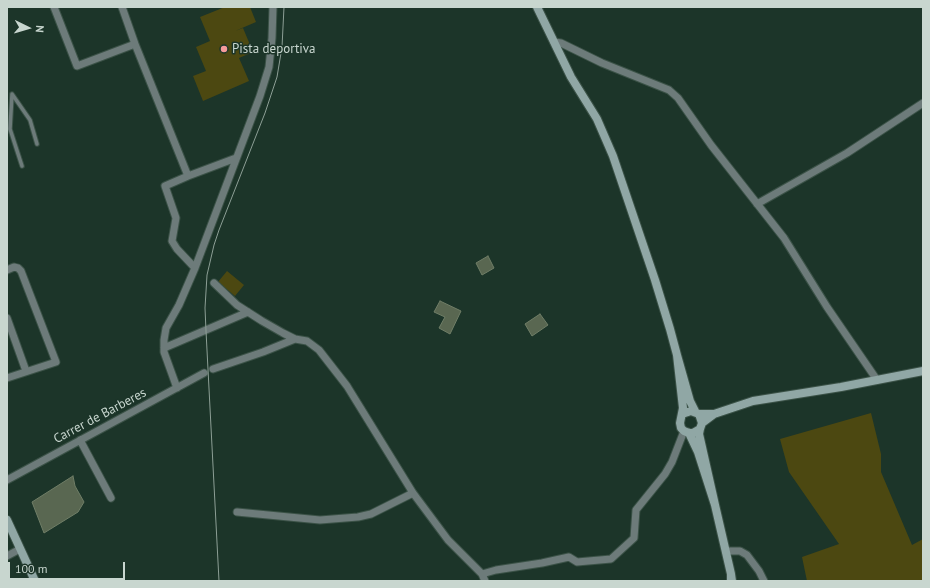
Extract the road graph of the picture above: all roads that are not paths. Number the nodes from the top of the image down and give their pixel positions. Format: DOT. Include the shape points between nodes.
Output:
graph roads {
  1 [pos="54,7"];
  2 [pos="122,7"];
  3 [pos="273,7"];
  4 [pos="537,7"];
  5 [pos="554,42"];
  6 [pos="135,44"];
  7 [pos="923,103"];
  8 [pos="37,144"];
  9 [pos="236,158"];
  10 [pos="22,166"];
  11 [pos="188,176"];
  12 [pos="757,204"];
  13 [pos="195,268"];
  14 [pos="7,270"];
  15 [pos="214,283"];
  16 [pos="248,312"];
  17 [pos="7,318"];
  18 [pos="295,339"];
  19 [pos="164,348"];
  20 [pos="677,355"];
  21 [pos="213,369"];
  22 [pos="26,371"];
  23 [pos="923,371"];
  24 [pos="204,373"];
  25 [pos="7,378"];
  26 [pos="877,380"];
  27 [pos="177,388"];
  28 [pos="697,413"];
  29 [pos="682,414"];
  30 [pos="714,414"];
  31 [pos="701,426"];
  32 [pos="687,432"];
  33 [pos="80,440"];
  34 [pos="7,480"];
  35 [pos="413,493"];
  36 [pos="111,498"];
  37 [pos="715,505"];
  38 [pos="238,512"];
  39 [pos="7,520"];
  40 [pos="20,549"];
  41 [pos="726,551"];
  42 [pos="7,556"];
  43 [pos="483,578"];
  44 [pos="731,579"];
  45 [pos="35,581"];
  46 [pos="764,581"];
  1 -- 6 [label="street" via="77,66"];
  2 -- 6 [label="street"];
  3 -- 9 [label="street" via="269,67"];
  4 -- 5 [label="main road"];
  5 -- 12 [label="street" via="674,94"];
  5 -- 20 [label="main road" via="613,156 655,280"];
  6 -- 11 [label="street"];
  7 -- 12 [label="street" via="847,152"];
  8 -- 10 [label="lane" via="30,120 12,94 10,129"];
  9 -- 11 [label="street"];
  9 -- 13 [label="street"];
  11 -- 13 [label="street" via="165,186 176,218 172,241 177,250"];
  12 -- 26 [label="street" via="784,238"];
  13 -- 19 [label="street" via="166,328"];
  14 -- 22 [label="street" via="14,267 21,271 56,362"];
  15 -- 16 [label="street"];
  16 -- 18 [label="street"];
  16 -- 19 [label="street"];
  17 -- 22 [label="street"];
  18 -- 21 [label="street"];
  18 -- 35 [label="street" via="307,341 319,350 347,386"];
  19 -- 27 [label="street"];
  20 -- 28 [label="main road" via="690,401"];
  20 -- 29 [label="main road"];
  22 -- 25 [label="street"];
  23 -- 26 [label="main road"];
  24 -- 27 [label="street, Carrer de Barberes"];
  26 -- 30 [label="main road" via="753,402"];
  27 -- 33 [label="street, Carrer de Barberes"];
  28 -- 29 [label="main road" via="688,411"];
  28 -- 30 [label="main road"];
  28 -- 31 [label="main road"];
  29 -- 32 [label="main road" via="681,428"];
  30 -- 31 [label="main road"];
  31 -- 32 [label="main road" via="693,433"];
  31 -- 37 [label="main road" via="699,434"];
  32 -- 37 [label="main road" via="698,452"];
  32 -- 43 [label="street" via="665,474 636,510 634,538 611,559 577,562 568,557 496,570"];
  33 -- 34 [label="street, Carrer de Barberes"];
  33 -- 36 [label="street"];
  35 -- 38 [label="street" via="371,514 358,517 320,520"];
  35 -- 43 [label="street" via="448,540"];
  37 -- 41 [label="main road"];
  39 -- 40 [label="main road"];
  40 -- 42 [label="street"];
  40 -- 45 [label="main road"];
  41 -- 44 [label="main road"];
  41 -- 46 [label="street" via="740,551 747,555"];
}
